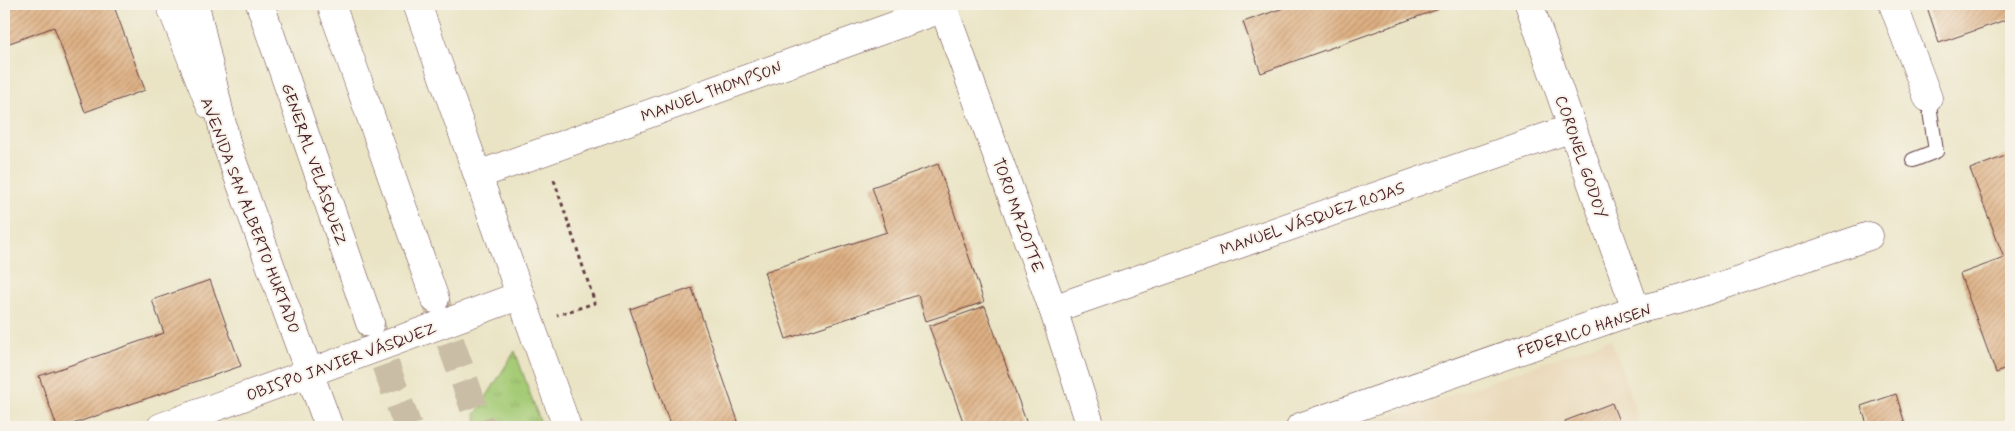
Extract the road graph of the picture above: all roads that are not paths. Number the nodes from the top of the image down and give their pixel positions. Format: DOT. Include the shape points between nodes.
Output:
graph roads {
  1 [pos="170,4"];
  2 [pos="195,4"];
  3 [pos="260,4"];
  4 [pos="331,4"];
  5 [pos="417,4"];
  6 [pos="1528,4"];
  7 [pos="1893,4"];
  8 [pos="943,6"];
  9 [pos="1928,98"];
  10 [pos="1572,128"];
  11 [pos="227,146"];
  12 [pos="1913,160"];
  13 [pos="478,174"];
  14 [pos="1869,236"];
  15 [pos="521,295"];
  16 [pos="435,299"];
  17 [pos="1053,308"];
  18 [pos="1636,310"];
  19 [pos="370,323"];
  20 [pos="309,372"];
  21 [pos="161,427"];
  22 [pos="329,427"];
  23 [pos="567,427"];
  24 [pos="1091,427"];
  25 [pos="1300,427"];
  1 -- 11 [label="main road, AVENIDA SAN ALBERTO HURTADO"];
  2 -- 11 [label="main road"];
  3 -- 19 [label="main road, GENERAL VELÁSQUEZ"];
  4 -- 16 [label="main road"];
  5 -- 13 [label="main road"];
  6 -- 10 [label="main road, CORONEL GODOY"];
  7 -- 9 [label="main road"];
  8 -- 13 [label="main road, MANUEL THOMPSON"];
  8 -- 17 [label="main road, TORO MAZOTTE"];
  9 -- 12 [label="lane" via="1936,151"];
  10 -- 17 [label="main road, MANUEL VÁSQUEZ ROJAS"];
  10 -- 18 [label="main road, CORONEL GODOY"];
  11 -- 20 [label="main road, AVENIDA SAN ALBERTO HURTADO"];
  13 -- 15 [label="main road"];
  14 -- 18 [label="main road, FEDERICO HANSEN" via="1682,300"];
  15 -- 20 [label="main road, OBISPO JAVIER VÁSQUEZ"];
  15 -- 23 [label="main road"];
  17 -- 24 [label="main road, TORO MAZOTTE"];
  18 -- 25 [label="main road, FEDERICO HANSEN"];
  20 -- 21 [label="main road, OBISPO JAVIER VÁSQUEZ"];
  20 -- 22 [label="main road, AVENIDA SAN ALBERTO HURTADO"];
}
